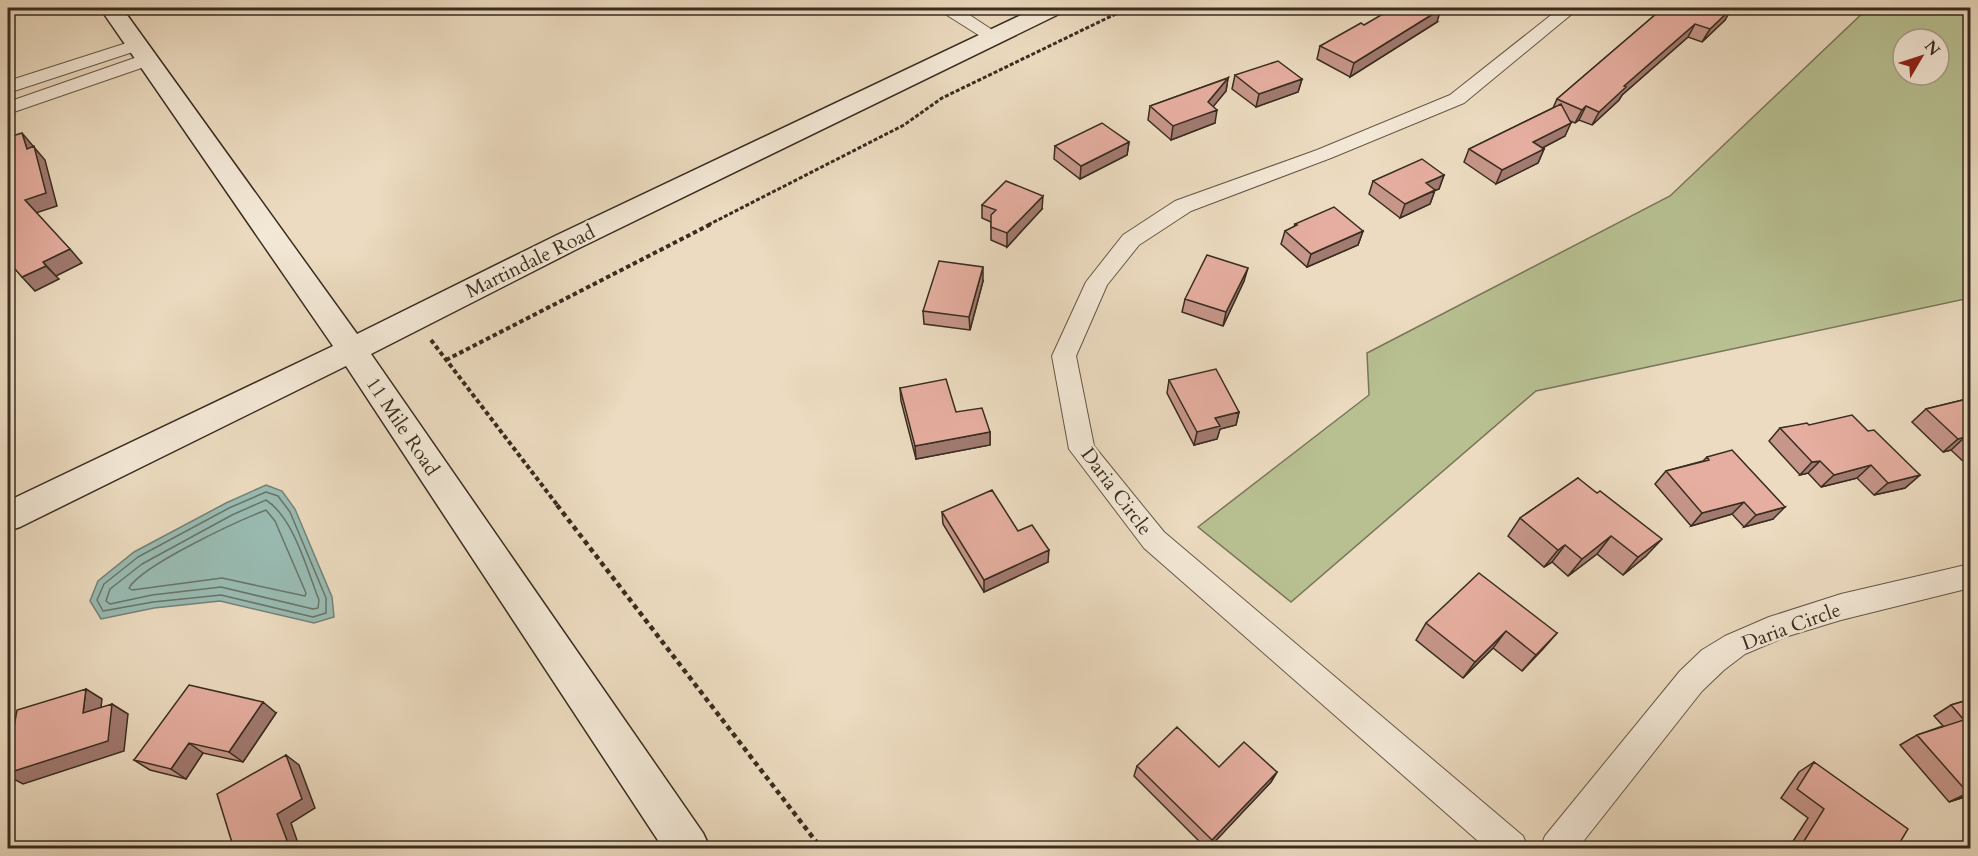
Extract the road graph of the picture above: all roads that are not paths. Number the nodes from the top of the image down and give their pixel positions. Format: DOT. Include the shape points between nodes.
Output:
graph roads {
  1 [pos="111,8"];
  2 [pos="948,8"];
  3 [pos="1053,8"];
  4 [pos="1569,8"];
  5 [pos="994,37"];
  6 [pos="141,53"];
  7 [pos="8,87"];
  8 [pos="8,108"];
  9 [pos="352,350"];
  10 [pos="8,517"];
  11 [pos="1971,576"];
  12 [pos="687,849"];
  13 [pos="1511,849"];
  14 [pos="1557,849"];
  1 -- 6 [label="street, 11 Mile Road"];
  2 -- 5 [label="street"];
  3 -- 5 [label="street, Martindale Road"];
  4 -- 13 [label="street, Daria Circle" via="1457,99 1183,206 1131,240 1097,282 1064,356 1082,449 1154,540"];
  5 -- 9 [label="street, Martindale Road"];
  6 -- 7 [label="street"];
  6 -- 8 [label="street"];
  6 -- 9 [label="street, 11 Mile Road"];
  9 -- 10 [label="street, Martindale Road"];
  9 -- 12 [label="street, 11 Mile Road"];
  11 -- 14 [label="street, Daria Circle" via="1842,606 1779,626 1728,650 1691,681"];
}
